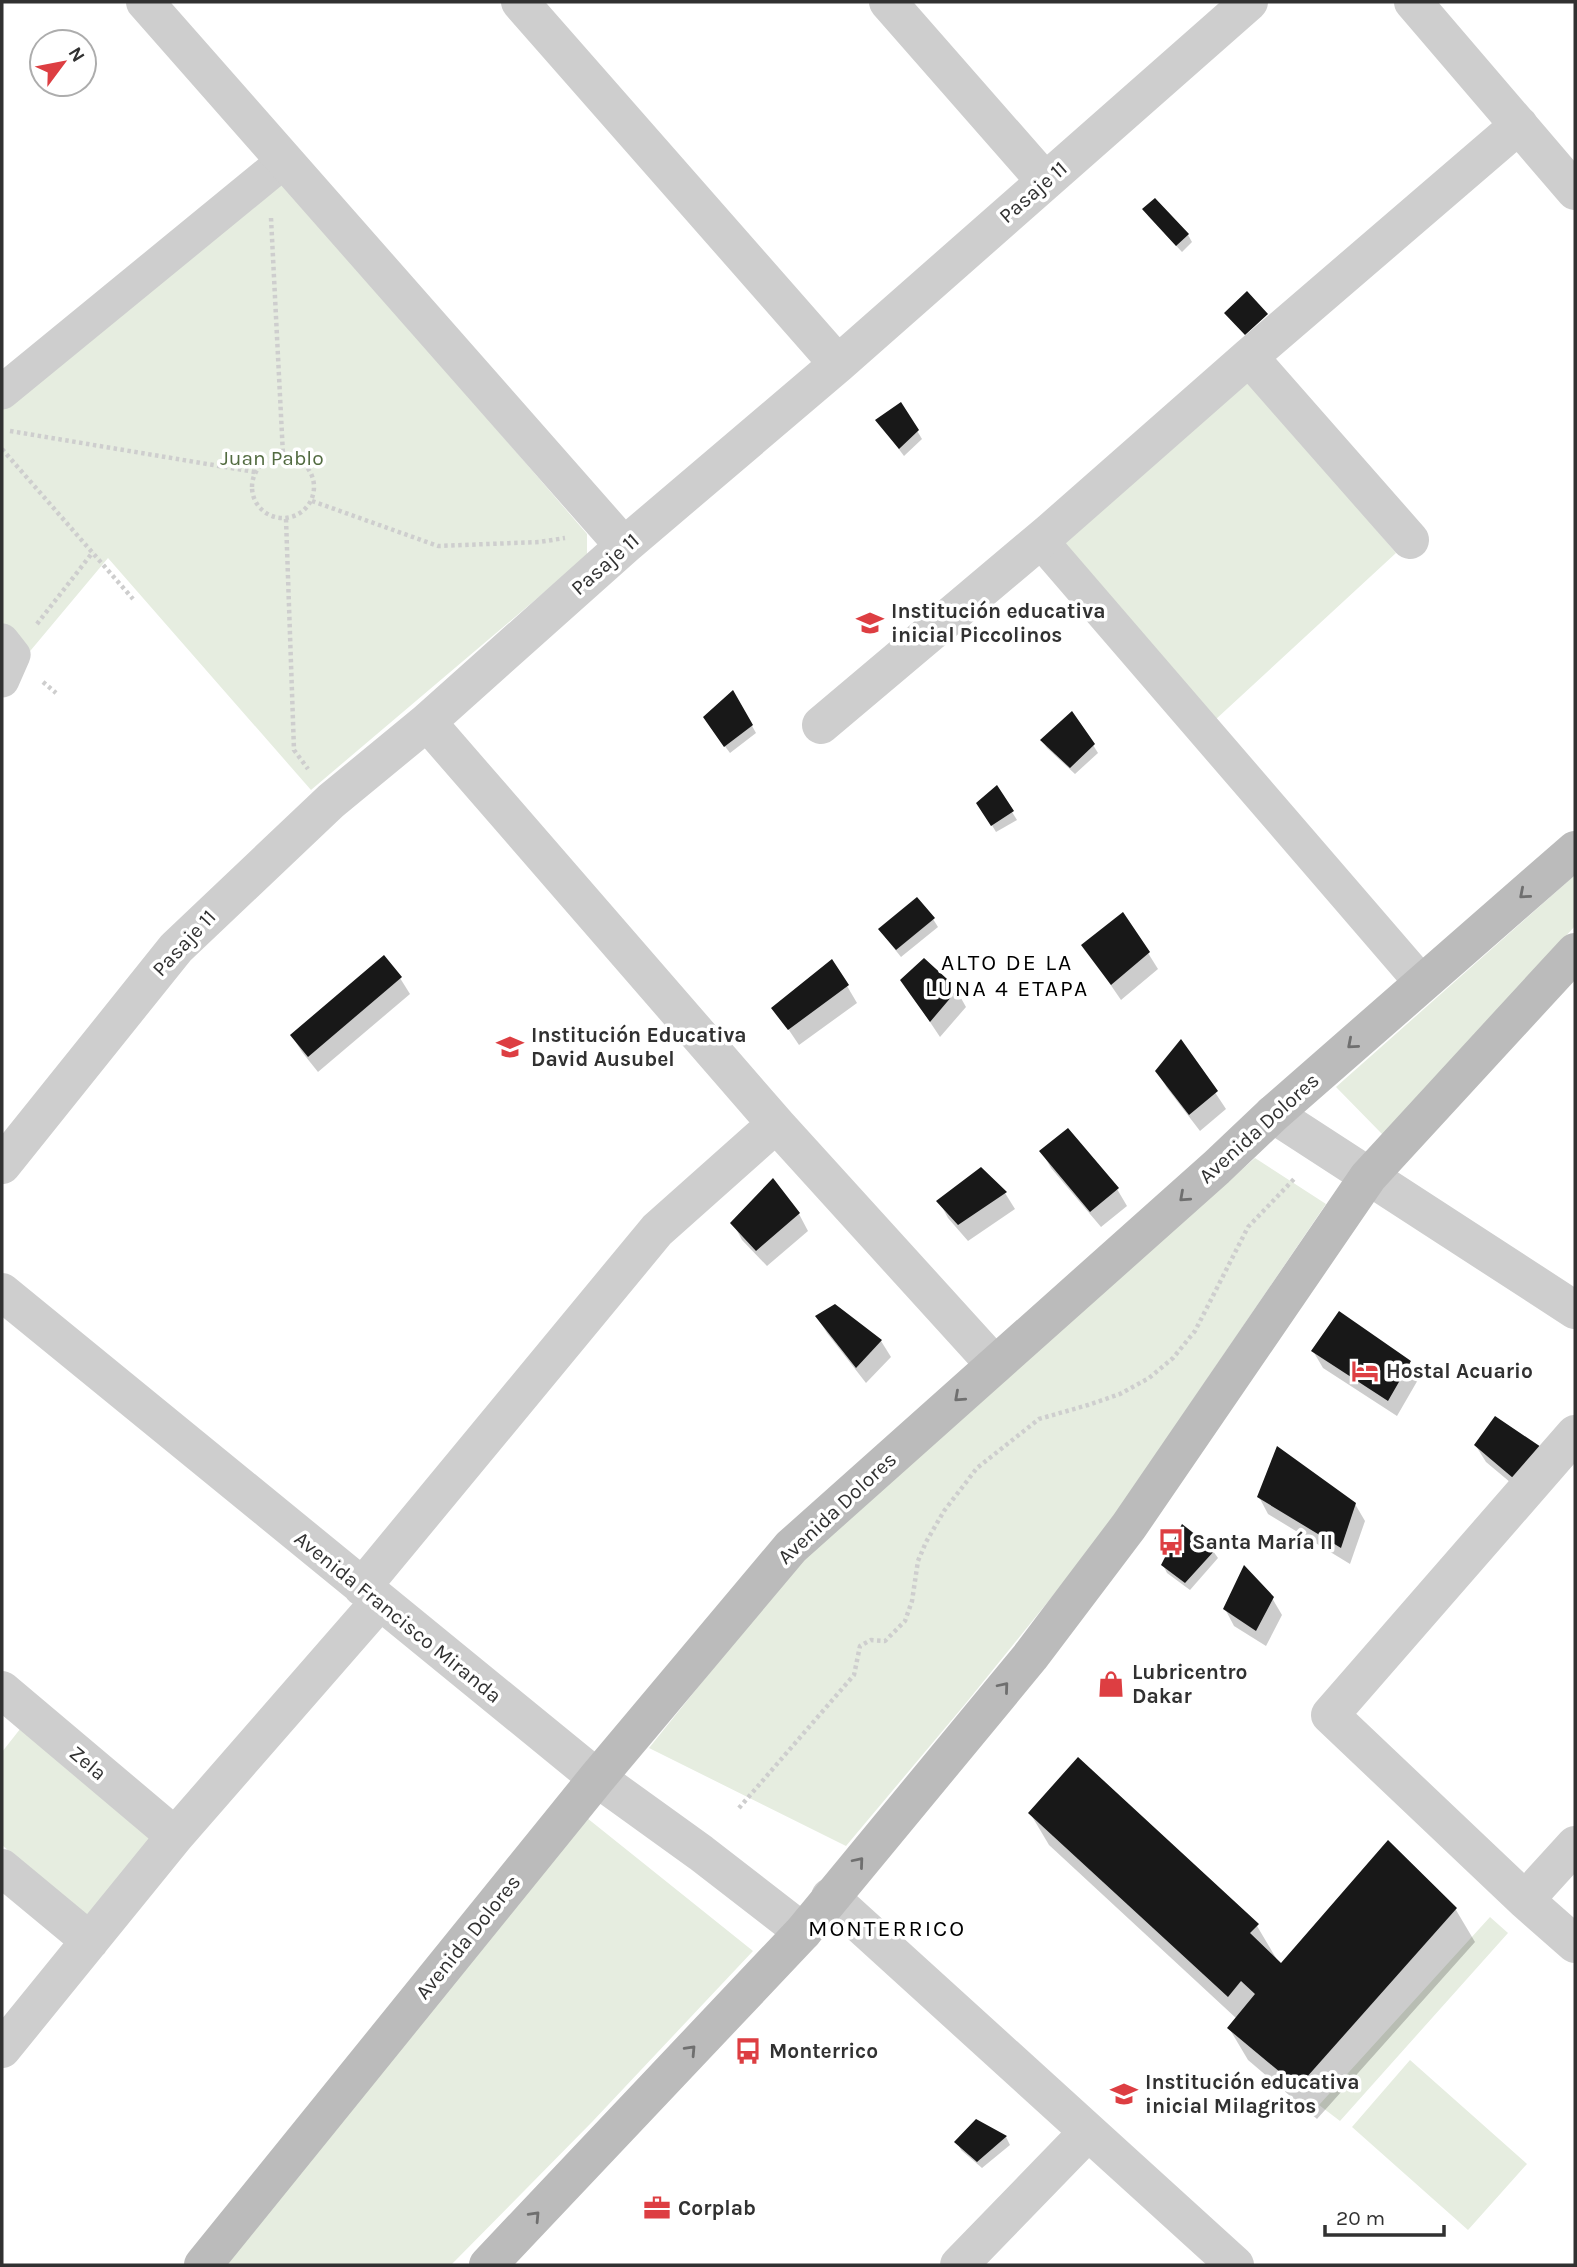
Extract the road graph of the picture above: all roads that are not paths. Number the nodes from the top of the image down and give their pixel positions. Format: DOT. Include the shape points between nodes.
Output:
graph roads {
  1 [pos="520,2"];
  2 [pos="888,2"];
  3 [pos="1249,2"];
  4 [pos="1413,2"];
  5 [pos="151,4"];
  6 [pos="1519,125"];
  7 [pos="277,168"];
  8 [pos="1045,181"];
  9 [pos="1575,191"];
  10 [pos="1249,357"];
  11 [pos="838,364"];
  12 [pos="2,392"];
  13 [pos="616,538"];
  14 [pos="1040,540"];
  15 [pos="1410,540"];
  16 [pos="427,722"];
  17 [pos="821,725"];
  18 [pos="1575,849"];
  19 [pos="1575,952"];
  20 [pos="1422,983"];
  21 [pos="1273,1114"];
  22 [pos="776,1124"];
  23 [pos="2,1165"];
  24 [pos="1368,1177"];
  25 [pos="2,1292"];
  26 [pos="1575,1310"];
  27 [pos="995,1365"];
  28 [pos="1575,1434"];
  29 [pos="371,1594"];
  30 [pos="2,1690"];
  31 [pos="597,1778"];
  32 [pos="175,1836"];
  33 [pos="1575,1845"];
  34 [pos="2,1868"];
  35 [pos="830,1897"];
  36 [pos="1525,1900"];
  37 [pos="803,1931"];
  38 [pos="90,1941"];
  39 [pos="1575,1944"];
  40 [pos="2,2049"];
  41 [pos="1088,2132"];
  42 [pos="202,2265"];
  43 [pos="488,2265"];
  44 [pos="959,2265"];
  45 [pos="1235,2265"];
  1 -- 11 [label="street"];
  2 -- 8 [label="street"];
  3 -- 8 [label="street, Pasaje 11"];
  4 -- 6 [label="street"];
  5 -- 7 [label="street"];
  6 -- 9 [label="street"];
  6 -- 10 [label="street"];
  7 -- 12 [label="street"];
  7 -- 13 [label="street"];
  8 -- 11 [label="street, Pasaje 11"];
  10 -- 14 [label="street"];
  10 -- 15 [label="street"];
  11 -- 13 [label="street, Pasaje 11"];
  13 -- 16 [label="street, Pasaje 11"];
  14 -- 17 [label="street"];
  14 -- 20 [label="street"];
  16 -- 22 [label="street"];
  16 -- 23 [label="street, Pasaje 11" via="331,801 176,948"];
  18 -- 20 [label="main road, Avenida Dolores, one-way"];
  19 -- 24 [label="main road"];
  20 -- 21 [label="main road, Avenida Dolores, one-way"];
  21 -- 24 [label="street"];
  21 -- 27 [label="main road, Avenida Dolores, one-way"];
  22 -- 27 [label="street"];
  22 -- 29 [label="street" via="657,1230"];
  24 -- 26 [label="street"];
  35 -- 24 [label="main road, one-way" via="1030,1657 1129,1526"];
  25 -- 29 [label="street, Avenida Francisco Miranda"];
  27 -- 31 [label="main road, Avenida Dolores, one-way" via="791,1547"];
  28 -- 36 [label="street" via="1330,1715"];
  29 -- 31 [label="street, Avenida Francisco Miranda"];
  29 -- 32 [label="street"];
  30 -- 32 [label="street, Zela"];
  31 -- 37 [label="street, Avenida Francisco Miranda"];
  31 -- 42 [label="main road, Avenida Dolores"];
  32 -- 38 [label="street"];
  33 -- 36 [label="street"];
  34 -- 38 [label="street"];
  35 -- 37 [label="main road"];
  35 -- 41 [label="street"];
  36 -- 39 [label="street"];
  43 -- 37 [label="main road, one-way"];
  38 -- 40 [label="street"];
  41 -- 44 [label="street"];
  41 -- 45 [label="street"];
}
